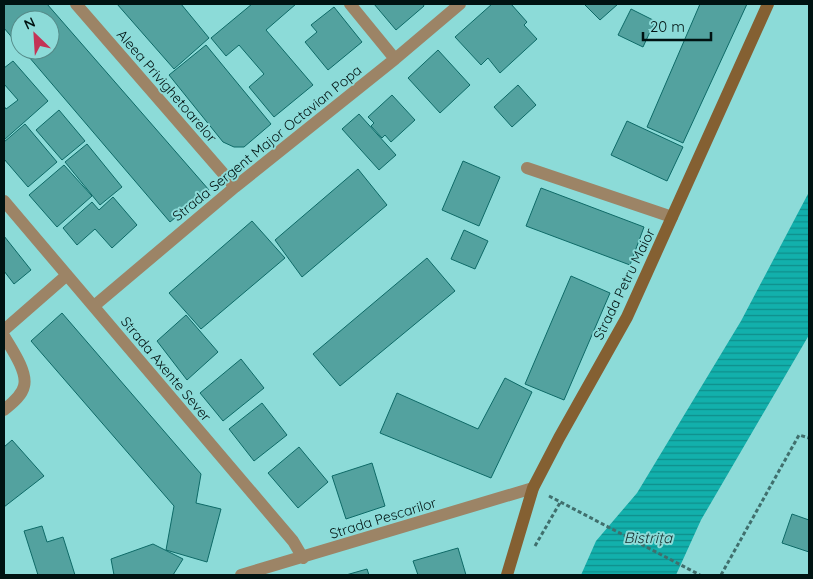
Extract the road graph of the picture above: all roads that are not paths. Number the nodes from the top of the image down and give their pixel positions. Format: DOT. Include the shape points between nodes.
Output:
graph roads {
  1 [pos="76,4"];
  2 [pos="350,4"];
  3 [pos="460,4"];
  4 [pos="768,4"];
  5 [pos="395,59"];
  6 [pos="527,168"];
  7 [pos="235,188"];
  8 [pos="4,201"];
  9 [pos="672,217"];
  10 [pos="67,275"];
  11 [pos="94,306"];
  12 [pos="4,330"];
  13 [pos="4,336"];
  14 [pos="4,410"];
  15 [pos="533,488"];
  16 [pos="303,558"];
  17 [pos="241,575"];
  18 [pos="507,575"];
  1 -- 7 [label="street, Aleea Privighetoarelor"];
  2 -- 5 [label="street"];
  3 -- 5 [label="street, Strada Sergent Major Octavian Popa"];
  4 -- 9 [label="street, Strada Petru Maior"];
  5 -- 7 [label="street, Strada Sergent Major Octavian Popa"];
  6 -- 9 [label="street"];
  7 -- 11 [label="street, Strada Sergent Major Octavian Popa"];
  8 -- 10 [label="street, Strada Axente Sever"];
  9 -- 15 [label="street, Strada Petru Maior" via="627,317"];
  10 -- 11 [label="street, Strada Axente Sever"];
  10 -- 12 [label="street"];
  11 -- 16 [label="street, Strada Axente Sever" via="293,541"];
  13 -- 14 [label="street" via="19,362 24,387"];
  15 -- 16 [label="street, Strada Pescarilor"];
  15 -- 18 [label="street, Strada Petru Maior"];
  16 -- 17 [label="street, Strada Pescarilor"];
}
